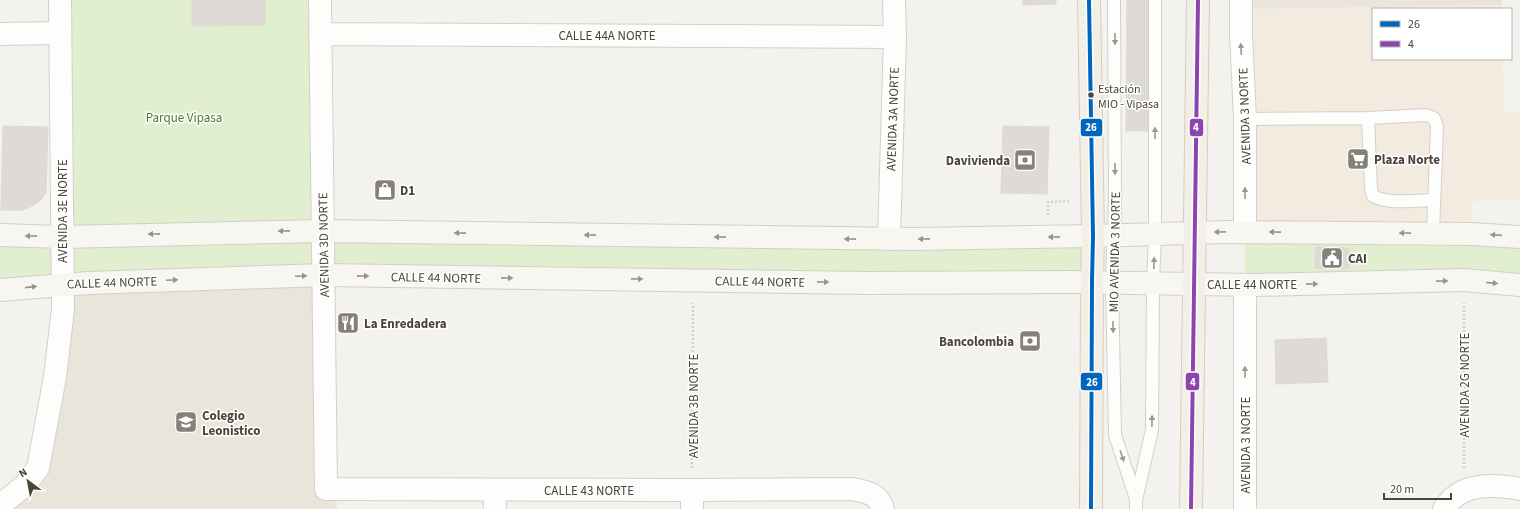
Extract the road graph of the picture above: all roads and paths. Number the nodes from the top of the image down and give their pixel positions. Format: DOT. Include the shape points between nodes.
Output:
graph roads {
  1 [pos="60,0"];
  2 [pos="320,0"];
  3 [pos="894,0"];
  4 [pos="1089,0"];
  5 [pos="1114,0"];
  6 [pos="1155,0"];
  7 [pos="1198,0"];
  8 [pos="1241,0"];
  9 [pos="60,33"];
  10 [pos="0,34"];
  11 [pos="320,34"];
  12 [pos="895,37"];
  13 [pos="1368,118"];
  14 [pos="1245,119"];
  15 [pos="1434,200"];
  16 [pos="323,231"];
  17 [pos="1195,232"];
  18 [pos="1245,232"];
  19 [pos="1155,234"];
  20 [pos="1433,234"];
  21 [pos="0,235"];
  22 [pos="1093,236"];
  23 [pos="1115,236"];
  24 [pos="62,237"];
  25 [pos="1520,237"];
  26 [pos="889,239"];
  27 [pos="324,275"];
  28 [pos="1464,280"];
  29 [pos="1102,283"];
  30 [pos="1153,283"];
  31 [pos="63,284"];
  32 [pos="1194,284"];
  33 [pos="1245,285"];
  34 [pos="1520,285"];
  35 [pos="0,290"];
  36 [pos="693,302"];
  37 [pos="326,489"];
  38 [pos="1520,489"];
  39 [pos="1464,490"];
  40 [pos="494,499"];
  41 [pos="692,500"];
  42 [pos="0,504"];
  43 [pos="1136,504"];
  44 [pos="883,509"];
  45 [pos="1092,509"];
  46 [pos="1191,509"];
  47 [pos="1245,509"];
  48 [pos="1444,509"];
  1 -- 9 [label="street, AVENIDA 3E NORTE"];
  2 -- 11 [label="street, AVENIDA 3D NORTE"];
  3 -- 12 [label="street, AVENIDA 3A NORTE"];
  4 -- 22 [label="main road"];
  5 -- 23 [label="lane, MIO AVENIDA 3 NORTE, one-way"];
  19 -- 6 [label="lane, MIO AVENIDA 3 NORTE, one-way"];
  7 -- 17 [label="main road"];
  14 -- 8 [label="street, AVENIDA 3 NORTE, one-way"];
  9 -- 10 [label="street"];
  9 -- 24 [label="street, AVENIDA 3E NORTE"];
  11 -- 12 [label="street, CALLE 44A NORTE"];
  11 -- 16 [label="street, AVENIDA 3D NORTE"];
  12 -- 26 [label="street, AVENIDA 3A NORTE"];
  13 -- 14 [label="lane"];
  13 -- 15 [label="lane" via="1370,189 1373,196 1380,200"];
  13 -- 15 [label="lane" via="1426,115 1434,118 1437,126"];
  18 -- 14 [label="street, AVENIDA 3 NORTE, one-way"];
  15 -- 20 [label="lane"];
  16 -- 24 [label="main road, one-way"];
  26 -- 16 [label="main road, one-way"];
  16 -- 27 [label="street, AVENIDA 3D NORTE"];
  18 -- 17 [label="main road, one-way"];
  17 -- 19 [label="main road"];
  17 -- 32 [label="main road"];
  20 -- 18 [label="main road, one-way"];
  19 -- 23 [label="main road"];
  30 -- 19 [label="lane, MIO AVENIDA 3 NORTE, one-way"];
  25 -- 20 [label="main road, one-way"];
  24 -- 21 [label="main road, one-way"];
  22 -- 23 [label="main road"];
  22 -- 26 [label="main road, one-way"];
  22 -- 29 [label="main road"];
  23 -- 29 [label="lane, MIO AVENIDA 3 NORTE"];
  24 -- 31 [label="street, AVENIDA 3E NORTE"];
  27 -- 29 [label="main road, CALLE 44 NORTE, one-way" via="866,283"];
  31 -- 27 [label="main road, CALLE 44 NORTE, one-way"];
  27 -- 37 [label="street, AVENIDA 3D NORTE"];
  33 -- 28 [label="main road, CALLE 44 NORTE, one-way"];
  28 -- 34 [label="main road, CALLE 44 NORTE, one-way"];
  28 -- 39 [label="path, AVENIDA 2G NORTE"];
  29 -- 30 [label="main road, CALLE 44 NORTE"];
  29 -- 43 [label="lane, MIO AVENIDA 3 NORTE, one-way" via="1115,435"];
  29 -- 45 [label="main road"];
  30 -- 32 [label="main road, CALLE 44 NORTE"];
  43 -- 30 [label="lane, MIO AVENIDA 3 NORTE, one-way" via="1152,430"];
  35 -- 31 [label="main road, CALLE 44 NORTE, one-way"];
  31 -- 42 [label="street, AVENIDA 3E NORTE" via="63,309 55,376 38,468 24,486"];
  32 -- 33 [label="main road, CALLE 44 NORTE"];
  32 -- 46 [label="main road"];
  47 -- 33 [label="street, AVENIDA 3 NORTE, one-way"];
  36 -- 41 [label="path, AVENIDA 3B NORTE"];
  37 -- 40 [label="street, CALLE 43 NORTE"];
  38 -- 39 [label="street" via="1481,486"];
  39 -- 48 [label="street" via="1449,501"];
  40 -- 41 [label="street, CALLE 43 NORTE"];
  41 -- 44 [label="street, CALLE 43 NORTE" via="852,489 871,492"];
}
